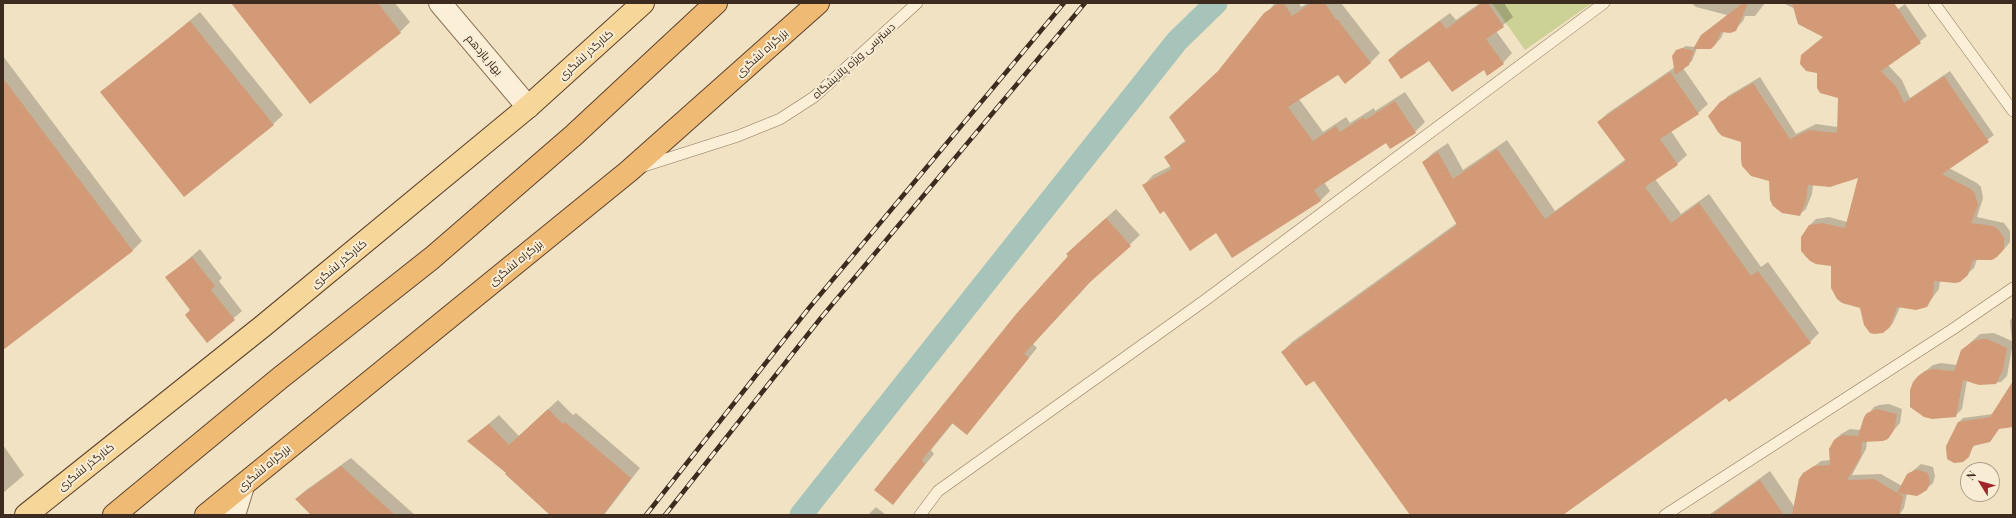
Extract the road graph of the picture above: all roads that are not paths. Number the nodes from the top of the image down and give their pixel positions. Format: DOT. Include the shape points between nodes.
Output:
graph roads {
  1 [pos="440,3"];
  2 [pos="643,3"];
  3 [pos="716,3"];
  4 [pos="818,3"];
  5 [pos="918,3"];
  6 [pos="1604,3"];
  7 [pos="1934,3"];
  8 [pos="528,107"];
  9 [pos="2013,111"];
  10 [pos="629,171"];
  11 [pos="2013,288"];
  12 [pos="243,486"];
  13 [pos="26,515"];
  14 [pos="114,515"];
  15 [pos="206,515"];
  16 [pos="234,515"];
  17 [pos="920,515"];
  18 [pos="1665,515"];
  1 -- 8 [label="street, بهار یازدهم"];
  2 -- 8 [label="main road, کنارگذر لشگری"];
  3 -- 14 [label="highway" via="574,135 432,258 280,378"];
  4 -- 10 [label="highway, بزرگراه لشگری"];
  5 -- 10 [label="lane, دسترسی ویژه پالایشگاه" via="814,97 780,119 738,136"];
  6 -- 17 [label="lane" via="1204,302 938,491"];
  7 -- 9 [label="lane"];
  8 -- 13 [label="main road, کنارگذر لشگری" via="263,326"];
  10 -- 12 [label="highway, بزرگراه لشگری"];
  11 -- 18 [label="lane"];
  12 -- 15 [label="highway, بزرگراه لشگری"];
  12 -- 16 [label="street"];
}
